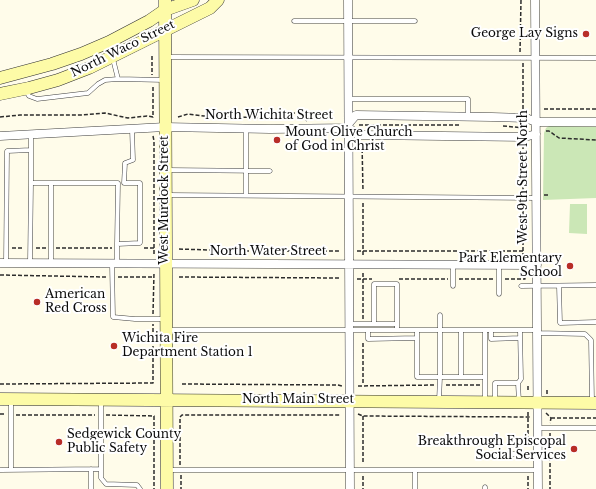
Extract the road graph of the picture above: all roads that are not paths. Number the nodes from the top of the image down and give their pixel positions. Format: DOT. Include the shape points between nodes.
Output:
graph roads {
  1 [pos="192,0"];
  2 [pos="218,0"];
  3 [pos="348,0"];
  4 [pos="535,0"];
  5 [pos="165,5"];
  6 [pos="294,20"];
  7 [pos="348,21"];
  8 [pos="415,21"];
  9 [pos="166,29"];
  10 [pos="112,56"];
  11 [pos="165,58"];
  12 [pos="348,58"];
  13 [pos="536,58"];
  14 [pos="596,58"];
  15 [pos="0,78"];
  16 [pos="118,79"];
  17 [pos="165,80"];
  18 [pos="25,89"];
  19 [pos="0,94"];
  20 [pos="348,99"];
  21 [pos="468,117"];
  22 [pos="536,122"];
  23 [pos="596,122"];
  24 [pos="349,125"];
  25 [pos="165,127"];
  26 [pos="246,128"];
  27 [pos="132,129"];
  28 [pos="31,134"];
  29 [pos="536,134"];
  30 [pos="0,136"];
  31 [pos="31,150"];
  32 [pos="165,170"];
  33 [pos="246,171"];
  34 [pos="270,171"];
  35 [pos="30,183"];
  36 [pos="51,183"];
  37 [pos="118,183"];
  38 [pos="124,183"];
  39 [pos="165,194"];
  40 [pos="246,195"];
  41 [pos="349,196"];
  42 [pos="536,197"];
  43 [pos="117,246"];
  44 [pos="3,263"];
  45 [pos="30,263"];
  46 [pos="51,263"];
  47 [pos="114,264"];
  48 [pos="166,264"];
  49 [pos="349,265"];
  50 [pos="453,265"];
  51 [pos="499,265"];
  52 [pos="537,265"];
  53 [pos="596,285"];
  54 [pos="453,286"];
  55 [pos="521,286"];
  56 [pos="537,286"];
  57 [pos="559,286"];
  58 [pos="498,294"];
  59 [pos="440,315"];
  60 [pos="596,322"];
  61 [pos="166,324"];
  62 [pos="374,324"];
  63 [pos="397,324"];
  64 [pos="349,327"];
  65 [pos="368,330"];
  66 [pos="397,330"];
  67 [pos="417,330"];
  68 [pos="440,330"];
  69 [pos="461,330"];
  70 [pos="485,330"];
  71 [pos="491,330"];
  72 [pos="520,330"];
  73 [pos="537,332"];
  74 [pos="417,338"];
  75 [pos="520,338"];
  76 [pos="440,377"];
  77 [pos="461,377"];
  78 [pos="485,378"];
  79 [pos="518,383"];
  80 [pos="5,399"];
  81 [pos="101,400"];
  82 [pos="167,400"];
  83 [pos="349,400"];
  84 [pos="439,402"];
  85 [pos="490,402"];
  86 [pos="533,402"];
  87 [pos="594,403"];
  88 [pos="538,428"];
  89 [pos="596,428"];
  90 [pos="502,454"];
  91 [pos="538,454"];
  92 [pos="90,469"];
  93 [pos="100,469"];
  94 [pos="0,470"];
  95 [pos="11,470"];
  96 [pos="167,470"];
  97 [pos="350,470"];
  98 [pos="415,470"];
  99 [pos="538,470"];
  100 [pos="91,489"];
  101 [pos="140,489"];
  102 [pos="167,489"];
  103 [pos="350,489"];
  104 [pos="415,489"];
  105 [pos="538,489"];
  1 -- 5 [label="street, North Waco Street"];
  2 -- 9 [label="street, North Waco Street" via="210,8"];
  3 -- 7 [label="street"];
  4 -- 13 [label="street, West 9th Street North"];
  5 -- 9 [label="street, West Murdock Street"];
  5 -- 15 [label="street, North Waco Street" via="149,21 109,42 46,66"];
  6 -- 7 [label="lane"];
  7 -- 8 [label="lane"];
  7 -- 12 [label="street"];
  9 -- 10 [label="street, North Waco Street"];
  9 -- 11 [label="street, West Murdock Street"];
  10 -- 16 [label="lane"];
  10 -- 18 [label="street, North Waco Street" via="89,68"];
  11 -- 12 [label="lane"];
  11 -- 17 [label="street, West Murdock Street"];
  12 -- 13 [label="lane"];
  12 -- 20 [label="street"];
  13 -- 14 [label="lane"];
  13 -- 22 [label="street, West 9th Street North"];
  16 -- 17 [label="lane"];
  16 -- 18 [label="lane" via="105,80 88,93 51,98 37,99 29,96"];
  17 -- 25 [label="street, West Murdock Street"];
  18 -- 19 [label="street, North Waco Street"];
  20 -- 21 [label="lane" via="468,99"];
  20 -- 24 [label="street"];
  21 -- 22 [label="street, North Wichita Street" via="523,118"];
  21 -- 24 [label="street, North Wichita Street" via="356,115"];
  22 -- 23 [label="street, North Wichita Street"];
  22 -- 29 [label="street, West 9th Street North"];
  24 -- 26 [label="street, North Wichita Street"];
  24 -- 29 [label="street, North Wichita Street" via="358,135 523,137"];
  24 -- 41 [label="street"];
  25 -- 26 [label="street, North Wichita Street"];
  25 -- 27 [label="street, North Wichita Street"];
  25 -- 32 [label="street, West Murdock Street"];
  26 -- 33 [label="lane"];
  27 -- 28 [label="street, North Wichita Street"];
  27 -- 38 [label="lane" via="133,160 125,163"];
  28 -- 30 [label="street, North Wichita Street"];
  28 -- 31 [label="lane"];
  29 -- 42 [label="street, West 9th Street North"];
  31 -- 35 [label="lane"];
  31 -- 44 [label="lane" via="7,151 6,248"];
  32 -- 33 [label="lane"];
  32 -- 39 [label="street, West Murdock Street"];
  33 -- 34 [label="lane"];
  33 -- 40 [label="lane"];
  35 -- 36 [label="lane"];
  35 -- 45 [label="lane"];
  36 -- 37 [label="lane"];
  36 -- 46 [label="lane"];
  37 -- 38 [label="lane"];
  37 -- 43 [label="lane"];
  38 -- 43 [label="lane" via="140,183 140,243"];
  39 -- 40 [label="lane"];
  39 -- 48 [label="street, West Murdock Street"];
  40 -- 41 [label="lane"];
  41 -- 42 [label="lane"];
  41 -- 49 [label="street"];
  42 -- 52 [label="street, West 9th Street North"];
  43 -- 47 [label="lane"];
  44 -- 45 [label="street, North Water Street"];
  45 -- 46 [label="street, North Water Street"];
  46 -- 47 [label="street, North Water Street"];
  47 -- 48 [label="street, North Water Street"];
  47 -- 61 [label="lane" via="112,317 153,319"];
  48 -- 49 [label="street, North Water Street"];
  48 -- 61 [label="street, West Murdock Street"];
  49 -- 50 [label="street, North Water Street"];
  49 -- 64 [label="street"];
  50 -- 51 [label="street, North Water Street"];
  50 -- 54 [label="lane"];
  51 -- 52 [label="street, North Water Street"];
  51 -- 58 [label="lane"];
  52 -- 56 [label="street, West 9th Street North"];
  53 -- 57 [label="lane"];
  55 -- 56 [label="lane"];
  56 -- 57 [label="lane"];
  56 -- 73 [label="street, West 9th Street North"];
  57 -- 60 [label="lane" via="560,323"];
  59 -- 68 [label="lane"];
  61 -- 64 [label="lane"];
  61 -- 82 [label="street, West Murdock Street"];
  62 -- 63 [label="lane"];
  62 -- 63 [label="lane" via="374,284 397,284"];
  62 -- 64 [label="lane"];
  63 -- 66 [label="lane"];
  64 -- 65 [label="lane"];
  64 -- 83 [label="street"];
  65 -- 66 [label="lane"];
  65 -- 74 [label="lane" via="368,339"];
  66 -- 67 [label="lane"];
  67 -- 68 [label="lane"];
  67 -- 74 [label="lane"];
  68 -- 69 [label="lane"];
  68 -- 76 [label="lane"];
  69 -- 70 [label="lane"];
  69 -- 77 [label="lane"];
  70 -- 71 [label="lane"];
  70 -- 78 [label="lane"];
  71 -- 72 [label="lane"];
  71 -- 75 [label="lane" via="491,339"];
  72 -- 73 [label="lane"];
  72 -- 75 [label="lane"];
  73 -- 86 [label="street, West 9th Street North"];
  73 -- 87 [label="lane" via="585,334 591,340"];
  74 -- 76 [label="lane" via="417,377"];
  75 -- 79 [label="lane" via="521,379"];
  76 -- 77 [label="lane"];
  76 -- 84 [label="lane"];
  77 -- 78 [label="lane"];
  78 -- 85 [label="lane"];
  79 -- 85 [label="lane" via="495,383"];
  79 -- 86 [label="lane"];
  80 -- 81 [label="street, North Main Street"];
  80 -- 95 [label="lane" via="11,414"];
  81 -- 82 [label="street, North Main Street"];
  81 -- 93 [label="lane"];
  82 -- 83 [label="street, North Main Street"];
  82 -- 96 [label="street, West Murdock Street"];
  83 -- 84 [label="street, North Main Street"];
  83 -- 97 [label="street"];
  84 -- 85 [label="street, North Main Street"];
  85 -- 86 [label="street, North Main Street"];
  86 -- 87 [label="street, North Main Street"];
  86 -- 88 [label="street, West 9th Street North" via="538,415"];
  88 -- 89 [label="lane"];
  88 -- 91 [label="street, West 9th Street North"];
  90 -- 91 [label="lane"];
  91 -- 99 [label="street, West 9th Street North"];
  92 -- 93 [label="lane"];
  92 -- 95 [label="lane"];
  92 -- 100 [label="lane"];
  93 -- 101 [label="lane" via="100,478 106,484 137,485"];
  94 -- 95 [label="lane"];
  96 -- 97 [label="lane"];
  96 -- 102 [label="street, West Murdock Street"];
  97 -- 98 [label="lane"];
  97 -- 103 [label="street"];
  98 -- 99 [label="lane"];
  98 -- 104 [label="lane"];
  99 -- 105 [label="street, West 9th Street North"];
}
